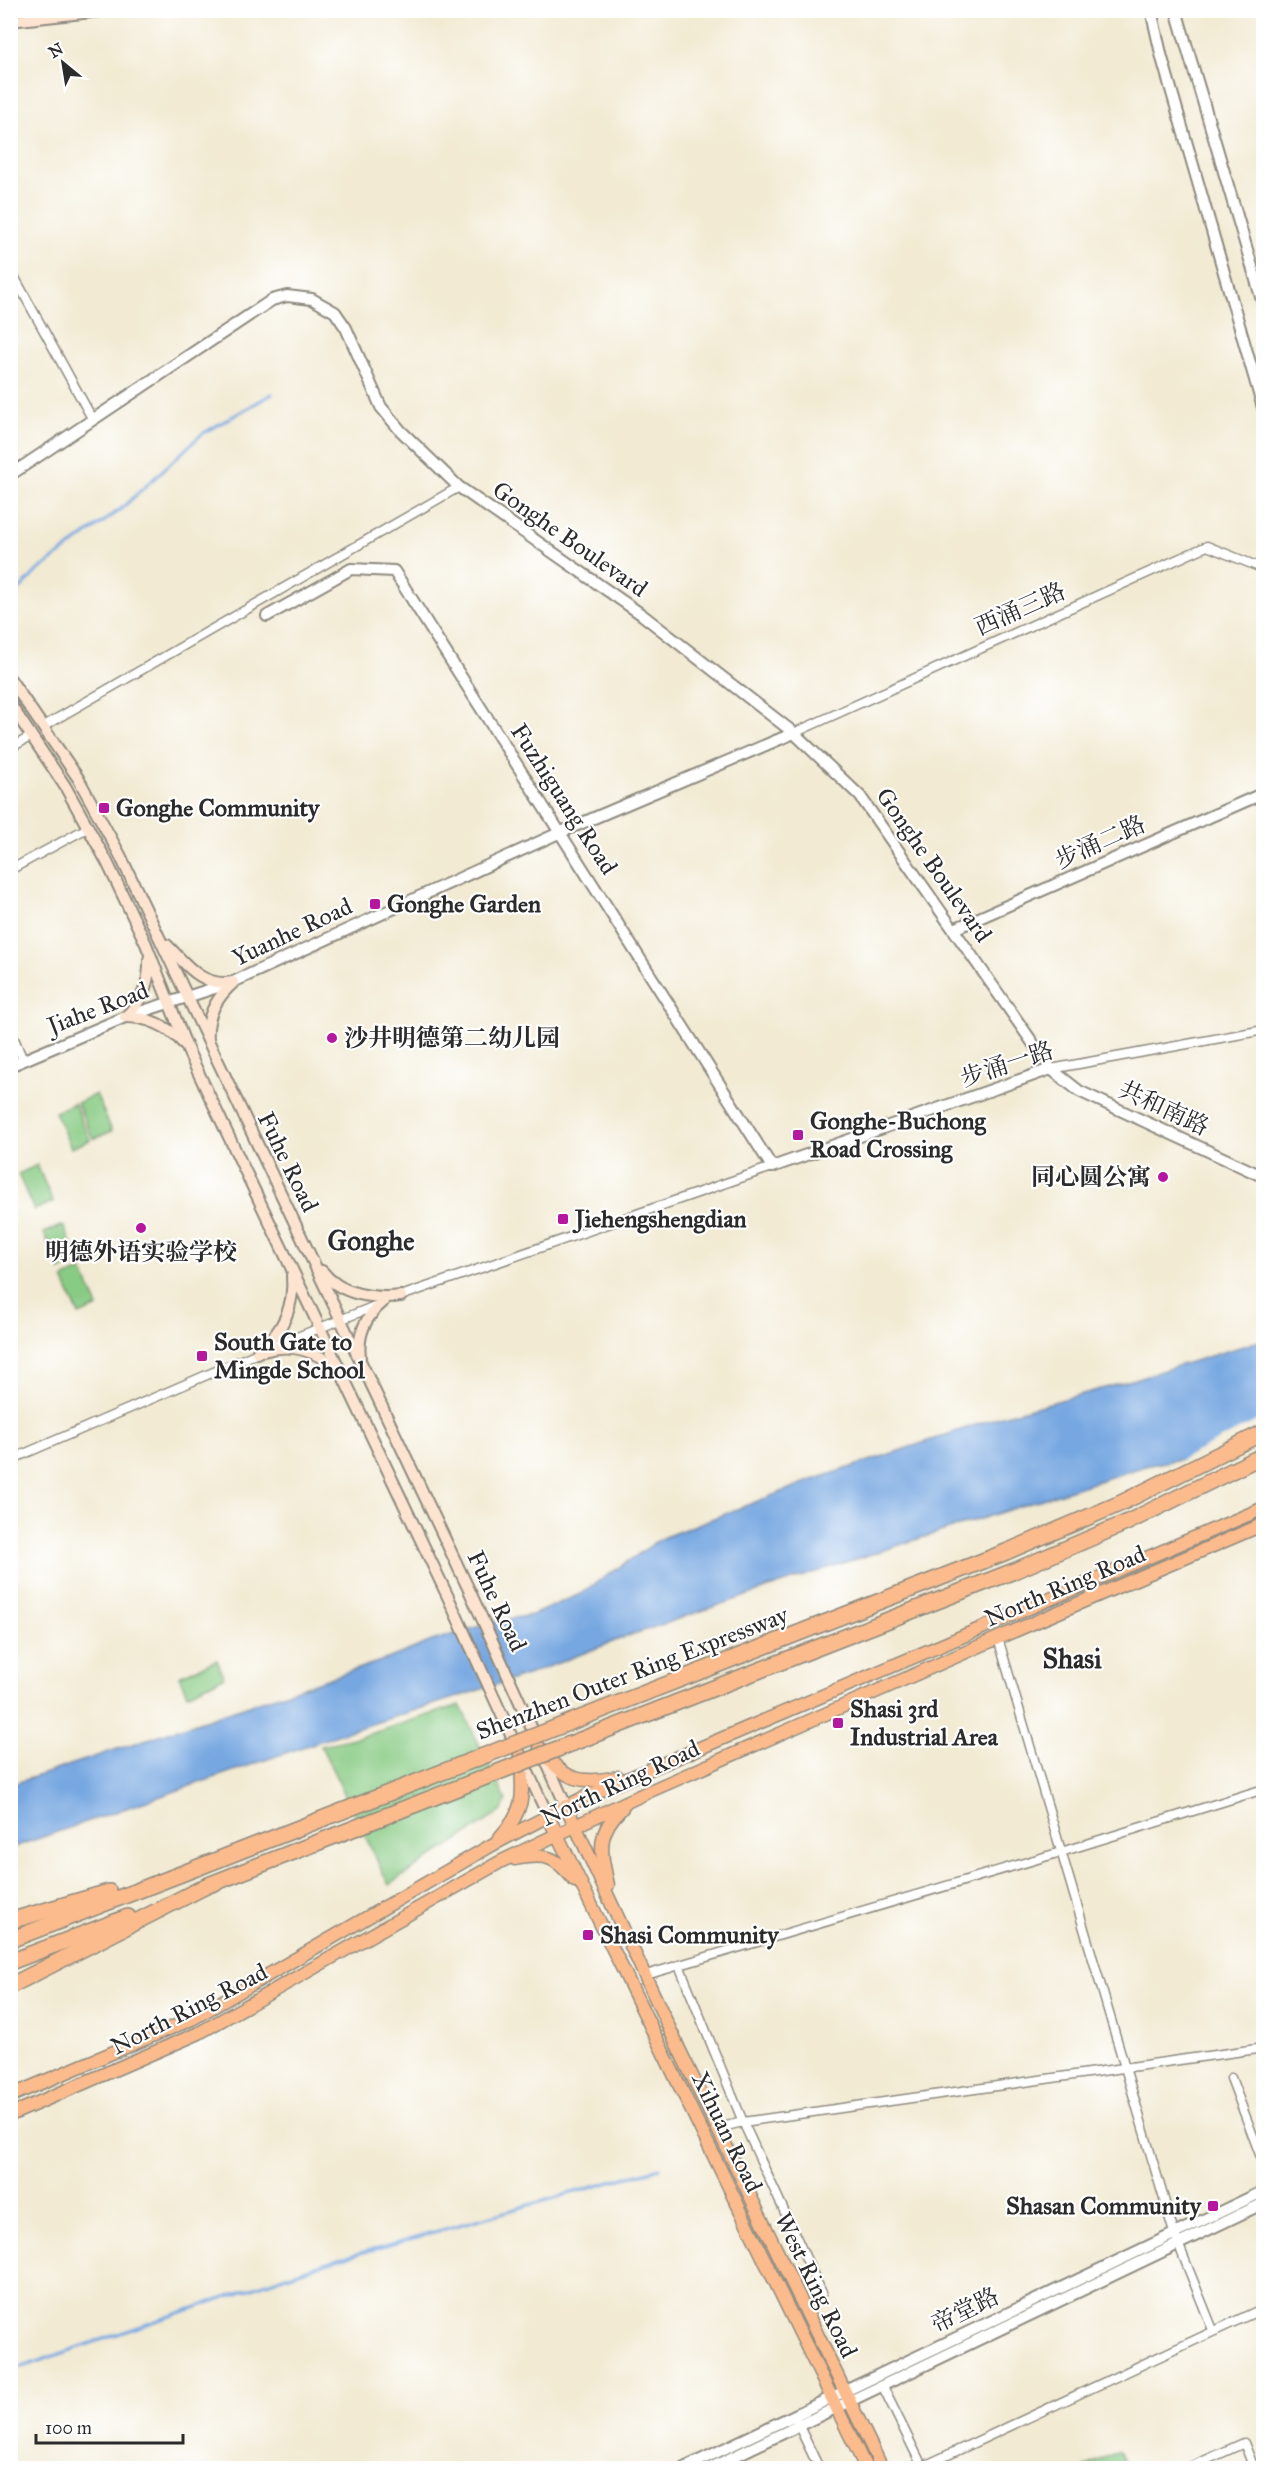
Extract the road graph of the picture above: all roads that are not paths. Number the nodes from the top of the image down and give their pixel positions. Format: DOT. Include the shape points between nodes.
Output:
graph roads {
  1 [pos="110,10"];
  2 [pos="1151,10"];
  3 [pos="1176,10"];
  4 [pos="10,21"];
  5 [pos="10,269"];
  6 [pos="1263,307"];
  7 [pos="1263,411"];
  8 [pos="93,420"];
  9 [pos="10,475"];
  10 [pos="459,487"];
  11 [pos="1263,569"];
  12 [pos="267,616"];
  13 [pos="10,679"];
  14 [pos="10,704"];
  15 [pos="44,726"];
  16 [pos="794,733"];
  17 [pos="32,736"];
  18 [pos="10,748"];
  19 [pos="1263,794"];
  20 [pos="89,827"];
  21 [pos="561,832"];
  22 [pos="10,870"];
  23 [pos="954,929"];
  24 [pos="160,939"];
  25 [pos="148,952"];
  26 [pos="233,982"];
  27 [pos="187,997"];
  28 [pos="168,1003"];
  29 [pos="125,1017"];
  30 [pos="10,1029"];
  31 [pos="1263,1030"];
  32 [pos="208,1044"];
  33 [pos="189,1053"];
  34 [pos="23,1060"];
  35 [pos="10,1065"];
  36 [pos="1052,1069"];
  37 [pos="772,1167"];
  38 [pos="1263,1177"];
  39 [pos="309,1255"];
  40 [pos="290,1264"];
  41 [pos="401,1296"];
  42 [pos="383,1302"];
  43 [pos="340,1319"];
  44 [pos="320,1328"];
  45 [pos="257,1353"];
  46 [pos="364,1369"];
  47 [pos="344,1378"];
  48 [pos="1263,1432"];
  49 [pos="1263,1455"];
  50 [pos="10,1460"];
  51 [pos="1263,1508"];
  52 [pos="1263,1524"];
  53 [pos="998,1638"];
  54 [pos="540,1748"];
  55 [pos="520,1755"];
  56 [pos="643,1772"];
  57 [pos="1263,1788"];
  58 [pos="630,1801"];
  59 [pos="566,1806"];
  60 [pos="548,1816"];
  61 [pos="575,1827"];
  62 [pos="558,1834"];
  63 [pos="492,1845"];
  64 [pos="1061,1852"];
  65 [pos="500,1862"];
  66 [pos="199,1867"];
  67 [pos="206,1886"];
  68 [pos="588,1896"];
  69 [pos="612,1904"];
  70 [pos="10,1921"];
  71 [pos="10,1940"];
  72 [pos="10,1962"];
  73 [pos="679,1965"];
  74 [pos="646,1975"];
  75 [pos="10,1986"];
  76 [pos="1263,2048"];
  77 [pos="1126,2069"];
  78 [pos="1231,2078"];
  79 [pos="10,2096"];
  80 [pos="10,2115"];
  81 [pos="743,2122"];
  82 [pos="718,2128"];
  83 [pos="1263,2166"];
  84 [pos="1263,2191"];
  85 [pos="1263,2203"];
  86 [pos="1177,2238"];
  87 [pos="822,2293"];
  88 [pos="1263,2308"];
  89 [pos="1213,2330"];
  90 [pos="882,2385"];
  91 [pos="847,2396"];
  92 [pos="834,2402"];
  93 [pos="796,2421"];
  94 [pos="923,2468"];
  95 [pos="684,2469"];
  96 [pos="710,2469"];
  97 [pos="819,2469"];
  98 [pos="866,2469"];
  99 [pos="882,2469"];
  100 [pos="1188,2469"];
  101 [pos="1254,2469"];
  1 -- 4 [label="main road"];
  2 -- 7 [label="street"];
  3 -- 6 [label="street"];
  5 -- 8 [label="street"];
  8 -- 9 [label="street, Gonghe Boulevard"];
  8 -- 10 [label="street, Gonghe Boulevard" via="272,300 287,296 312,299 335,312 346,328 381,407"];
  10 -- 15 [label="street"];
  10 -- 16 [label="street, Gonghe Boulevard" via="641,614"];
  11 -- 16 [label="street, 西涌三路" via="1207,546"];
  12 -- 21 [label="street, Fuzhiguang Road" via="351,569 394,571"];
  13 -- 15 [label="main road, Fuhe Road"];
  14 -- 17 [label="main road, Fuhe Road"];
  15 -- 24 [label="main road, Fuhe Road" via="102,822"];
  16 -- 21 [label="street, Yuanhe Road"];
  16 -- 23 [label="street, Gonghe Boulevard" via="860,796"];
  17 -- 18 [label="street"];
  17 -- 20 [label="main road, Fuhe Road"];
  19 -- 23 [label="street, 步涌二路"];
  20 -- 22 [label="street"];
  20 -- 25 [label="main road, Fuhe Road"];
  21 -- 26 [label="street, Yuanhe Road"];
  21 -- 37 [label="street, Fuzhiguang Road"];
  23 -- 36 [label="street, Gonghe Boulevard"];
  24 -- 26 [label="main road" via="200,978 216,984"];
  24 -- 27 [label="main road, Fuhe Road"];
  25 -- 28 [label="main road, Fuhe Road"];
  25 -- 29 [label="main road" via="147,983 139,1002"];
  26 -- 27 [label="street, Yuanhe Road"];
  26 -- 32 [label="main road" via="213,1008"];
  27 -- 28 [label="street, Yuanhe Road"];
  27 -- 32 [label="main road, Fuhe Road"];
  28 -- 29 [label="street, Jiahe Road"];
  28 -- 33 [label="main road, Fuhe Road"];
  29 -- 33 [label="main road" via="147,1019 167,1029"];
  29 -- 34 [label="street, Jiahe Road"];
  30 -- 34 [label="street"];
  31 -- 36 [label="street, 步涌一路"];
  32 -- 39 [label="main road, Fuhe Road"];
  33 -- 40 [label="main road, Fuhe Road"];
  34 -- 35 [label="street, Jiahe Road"];
  36 -- 37 [label="street, 步涌一路"];
  36 -- 38 [label="street, 共和南路" via="1079,1091"];
  37 -- 41 [label="street"];
  39 -- 41 [label="main road" via="328,1279 347,1290 368,1296"];
  39 -- 43 [label="main road, Fuhe Road"];
  40 -- 44 [label="main road, Fuhe Road"];
  40 -- 45 [label="main road" via="293,1294 288,1314 272,1340"];
  41 -- 42 [label="street"];
  42 -- 43 [label="street"];
  42 -- 46 [label="main road" via="370,1314 362,1330 359,1346"];
  43 -- 44 [label="street"];
  43 -- 46 [label="main road, Fuhe Road"];
  44 -- 45 [label="street"];
  44 -- 47 [label="main road, Fuhe Road"];
  45 -- 47 [label="main road" via="285,1347 305,1350 322,1358"];
  45 -- 50 [label="street"];
  46 -- 54 [label="main road, Fuhe Road"];
  47 -- 55 [label="main road, Fuhe Road"];
  48 -- 66 [label="highway, Shenzhen Outer Ring Expressway, bridge" via="1147,1491 1006,1552"];
  49 -- 67 [label="highway, Shenzhen Outer Ring Expressway, bridge" via="1128,1522 1014,1571"];
  51 -- 56 [label="main road, North Ring Road"];
  52 -- 53 [label="main road, North Ring Road"];
  53 -- 58 [label="main road, North Ring Road"];
  53 -- 64 [label="street"];
  54 -- 56 [label="main road" via="555,1767 576,1778 601,1780"];
  54 -- 59 [label="main road, Fuhe Road"];
  55 -- 60 [label="main road, Fuhe Road"];
  55 -- 63 [label="main road" via="521,1807"];
  56 -- 59 [label="main road, North Ring Road"];
  57 -- 64 [label="street"];
  58 -- 61 [label="main road, North Ring Road"];
  58 -- 69 [label="main road" via="609,1822 603,1838 602,1853"];
  59 -- 60 [label="main road, North Ring Road"];
  59 -- 61 [label="main road, West Ring Road"];
  60 -- 62 [label="main road, Xihuan Road"];
  60 -- 63 [label="main road, North Ring Road"];
  61 -- 62 [label="main road, North Ring Road"];
  61 -- 69 [label="main road, West Ring Road"];
  62 -- 65 [label="main road, North Ring Road"];
  62 -- 68 [label="main road, Xihuan Road"];
  63 -- 79 [label="main road, North Ring Road" via="199,2015"];
  64 -- 73 [label="street"];
  64 -- 77 [label="street"];
  65 -- 68 [label="main road" via="549,1857 562,1865"];
  65 -- 80 [label="main road, North Ring Road" via="199,2033"];
  66 -- 70 [label="highway"];
  66 -- 71 [label="highway, Shenzhen Outer Ring Expressway"];
  67 -- 72 [label="highway, Shenzhen Outer Ring Expressway"];
  67 -- 75 [label="highway"];
  68 -- 92 [label="main road, Xihuan Road"];
  69 -- 74 [label="main road, West Ring Road"];
  73 -- 74 [label="street"];
  73 -- 81 [label="street"];
  74 -- 82 [label="main road, West Ring Road"];
  76 -- 77 [label="street"];
  77 -- 81 [label="street"];
  77 -- 86 [label="street"];
  78 -- 83 [label="street"];
  81 -- 82 [label="street"];
  81 -- 87 [label="street"];
  82 -- 91 [label="main road, West Ring Road"];
  84 -- 86 [label="street, 帝堂路"];
  85 -- 86 [label="street, 帝堂路"];
  86 -- 89 [label="street"];
  86 -- 90 [label="street, 帝堂路"];
  86 -- 91 [label="street, 帝堂路"];
  88 -- 89 [label="street"];
  89 -- 94 [label="street"];
  90 -- 91 [label="street, 帝堂路"];
  90 -- 94 [label="street"];
  91 -- 92 [label="street, 帝堂路"];
  91 -- 99 [label="main road, West Ring Road"];
  92 -- 93 [label="street, 帝堂路"];
  92 -- 98 [label="main road, Xihuan Road"];
  93 -- 95 [label="street, 帝堂路"];
  93 -- 96 [label="street, 帝堂路"];
  93 -- 97 [label="street"];
  100 -- 101 [label="street" via="1244,2443"];
}
